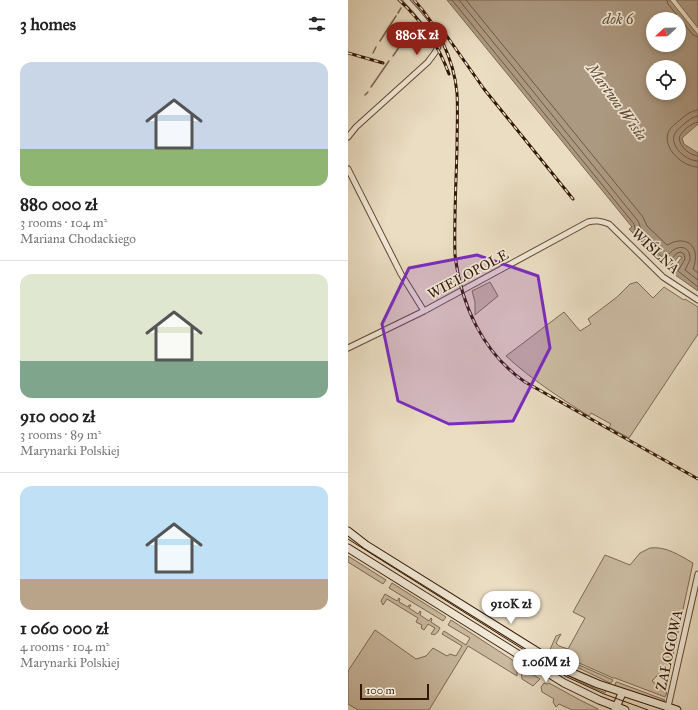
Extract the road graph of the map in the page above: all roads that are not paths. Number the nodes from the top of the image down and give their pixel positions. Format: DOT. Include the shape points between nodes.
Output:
graph roads {
  1 [pos="406,0"];
  2 [pos="348,137"];
  3 [pos="348,169"];
  4 [pos="598,221"];
  5 [pos="698,300"];
  6 [pos="424,311"];
  7 [pos="348,348"];
  8 [pos="348,531"];
  9 [pos="366,545"];
  10 [pos="348,548"];
  11 [pos="359,555"];
  12 [pos="398,565"];
  13 [pos="698,574"];
  14 [pos="391,575"];
  15 [pos="475,614"];
  16 [pos="469,624"];
  17 [pos="543,656"];
  18 [pos="537,667"];
  19 [pos="622,692"];
  20 [pos="668,707"];
  21 [pos="616,709"];
  22 [pos="625,710"];
  23 [pos="677,710"];
  1 -- 2 [label="street" via="421,16 436,39 438,47 428,62"];
  3 -- 6 [label="street" via="401,274"];
  4 -- 5 [label="street, WIŚLNA" via="609,224 663,277"];
  4 -- 6 [label="street, WIELOPOLE" via="588,222"];
  6 -- 7 [label="street, WIELOPOLE"];
  8 -- 9 [label="main road"];
  9 -- 11 [label="main road"];
  9 -- 12 [label="main road"];
  10 -- 11 [label="main road"];
  11 -- 14 [label="main road"];
  12 -- 14 [label="main road"];
  12 -- 15 [label="main road"];
  13 -- 20 [label="street, ZAŁOGOWA"];
  14 -- 16 [label="main road"];
  15 -- 16 [label="main road"];
  15 -- 17 [label="main road"];
  16 -- 18 [label="main road"];
  17 -- 18 [label="main road"];
  17 -- 19 [label="main road" via="577,676"];
  18 -- 21 [label="main road"];
  19 -- 20 [label="main road"];
  19 -- 21 [label="main road"];
  20 -- 23 [label="main road"];
  21 -- 22 [label="main road"];
}
